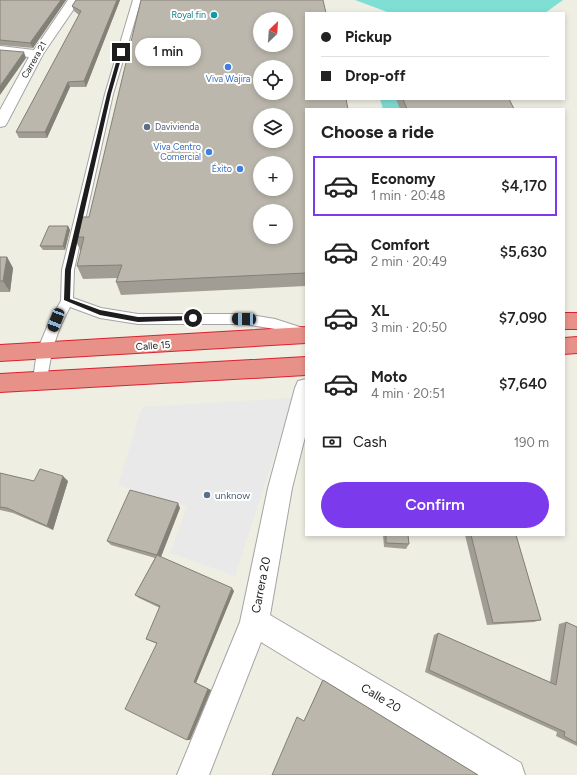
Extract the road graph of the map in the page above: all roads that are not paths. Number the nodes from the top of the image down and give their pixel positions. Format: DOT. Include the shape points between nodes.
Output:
graph roads {
  1 [pos="74,0"];
  2 [pos="137,0"];
  3 [pos="0,50"];
  4 [pos="37,54"];
  5 [pos="0,123"];
  6 [pos="67,300"];
  7 [pos="565,321"];
  8 [pos="577,321"];
  9 [pos="305,335"];
  10 [pos="305,335"];
  11 [pos="577,345"];
  12 [pos="565,346"];
  13 [pos="44,352"];
  14 [pos="0,353"];
  15 [pos="305,366"];
  16 [pos="40,380"];
  17 [pos="0,382"];
  18 [pos="305,392"];
  19 [pos="254,622"];
  20 [pos="193,775"];
  21 [pos="508,775"];
  1 -- 4 [label="street, Carrera 21"];
  2 -- 6 [label="lane" via="109,94 68,270"];
  3 -- 4 [label="street"];
  4 -- 5 [label="street, Carrera 21"];
  6 -- 9 [label="lane" via="100,312 138,320 244,319 275,324"];
  6 -- 13 [label="lane"];
  7 -- 8 [label="highway"];
  10 -- 13 [label="highway, Calle 15"];
  11 -- 12 [label="highway"];
  13 -- 14 [label="highway, Calle 15"];
  13 -- 16 [label="lane"];
  15 -- 16 [label="highway"];
  16 -- 17 [label="highway"];
  18 -- 19 [label="street, Carrera 20" via="280,488"];
  19 -- 20 [label="street, Carrera 20"];
  19 -- 21 [label="street, Calle 20"];
}
